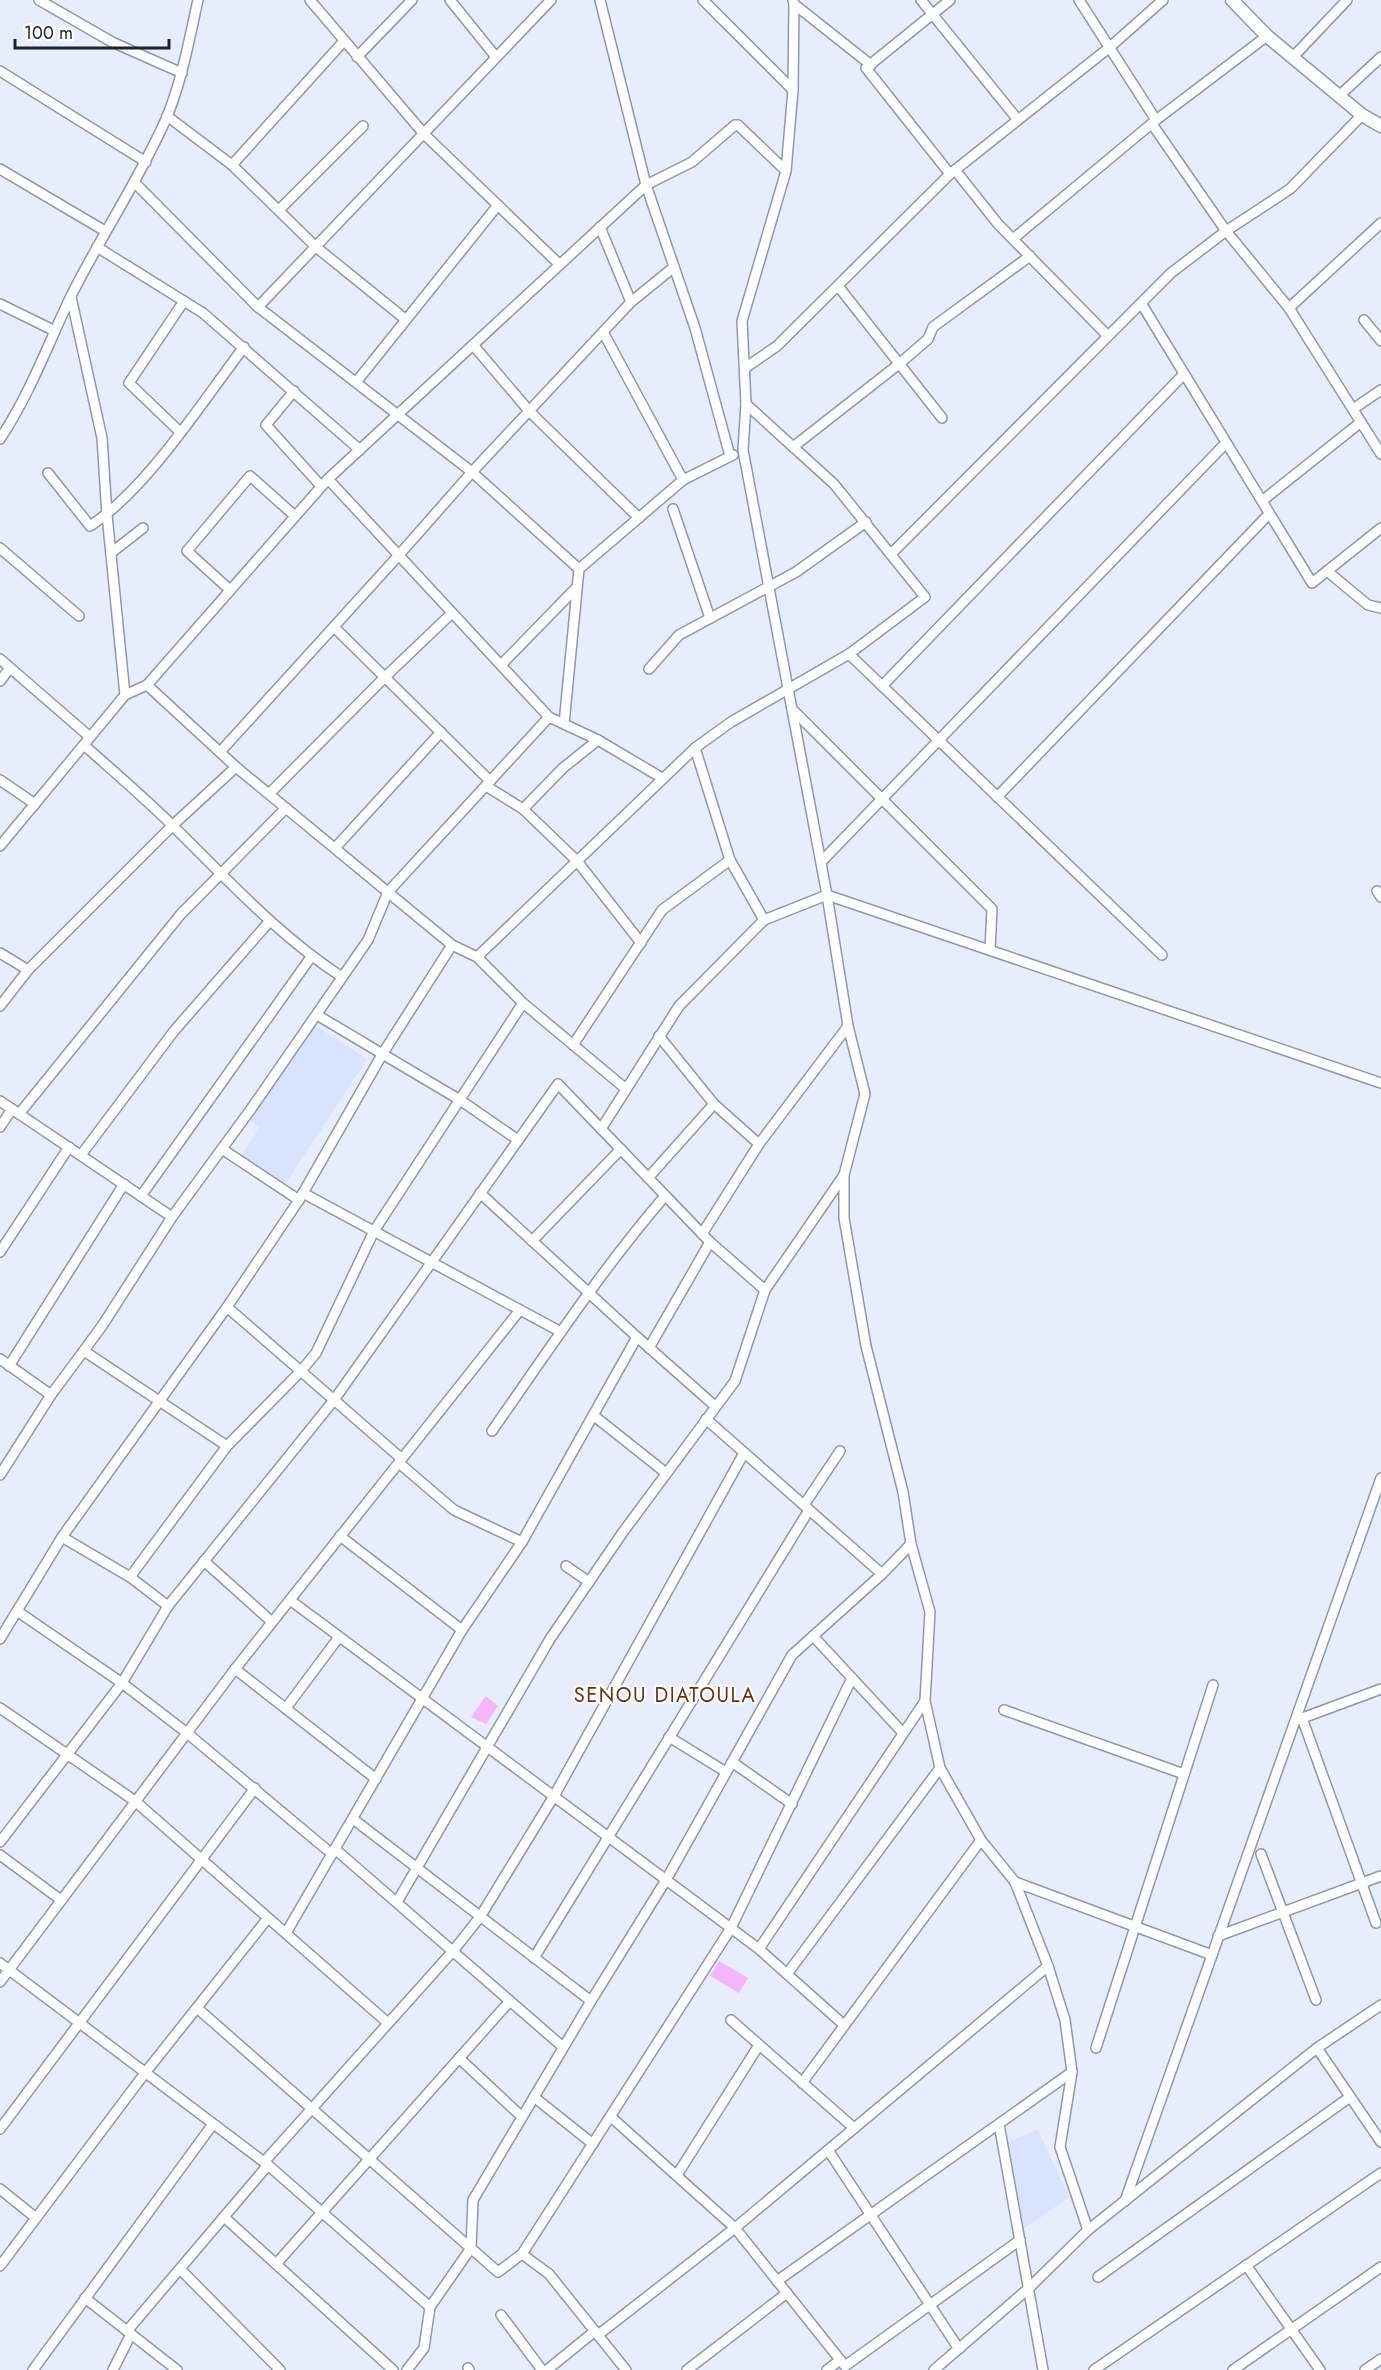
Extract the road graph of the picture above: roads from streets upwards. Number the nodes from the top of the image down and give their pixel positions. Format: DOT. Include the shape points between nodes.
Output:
graph roads {
  1 [pos="39,0"];
  2 [pos="198,0"];
  3 [pos="310,0"];
  4 [pos="412,0"];
  5 [pos="450,0"];
  6 [pos="551,0"];
  7 [pos="600,0"];
  8 [pos="704,0"];
  9 [pos="921,0"];
  10 [pos="950,0"];
  11 [pos="1079,0"];
  12 [pos="1162,0"];
  13 [pos="1232,0"];
  14 [pos="1347,0"];
  15 [pos="794,2"];
  16 [pos="52,3"];
  17 [pos="933,14"];
  18 [pos="1267,36"];
  19 [pos="344,41"];
  20 [pos="1110,47"];
  21 [pos="357,57"];
  22 [pos="496,57"];
  23 [pos="1293,57"];
  24 [pos="1381,57"];
  25 [pos="871,65"];
  26 [pos="0,71"];
  27 [pos="182,73"];
  28 [pos="794,90"];
  29 [pos="1339,96"];
  30 [pos="1362,115"];
  31 [pos="167,116"];
  32 [pos="1018,120"];
  33 [pos="1154,122"];
  34 [pos="363,126"];
  35 [pos="1381,126"];
  36 [pos="424,134"];
  37 [pos="146,162"];
  38 [pos="232,165"];
  39 [pos="0,169"];
  40 [pos="786,171"];
  41 [pos="953,172"];
  42 [pos="134,182"];
  43 [pos="646,185"];
  44 [pos="498,205"];
  45 [pos="279,210"];
  46 [pos="1380,225"];
  47 [pos="600,227"];
  48 [pos="105,231"];
  49 [pos="1226,231"];
  50 [pos="1013,239"];
  51 [pos="97,247"];
  52 [pos="316,247"];
  53 [pos="1030,256"];
  54 [pos="559,264"];
  55 [pos="674,267"];
  56 [pos="838,286"];
  57 [pos="71,297"];
  58 [pos="184,301"];
  59 [pos="631,302"];
  60 [pos="1141,303"];
  61 [pos="0,304"];
  62 [pos="258,307"];
  63 [pos="1289,308"];
  64 [pos="405,320"];
  65 [pos="1364,320"];
  66 [pos="56,331"];
  67 [pos="603,332"];
  68 [pos="1108,336"];
  69 [pos="1381,341"];
  70 [pos="474,346"];
  71 [pos="244,347"];
  72 [pos="899,364"];
  73 [pos="745,368"];
  74 [pos="1184,374"];
  75 [pos="357,381"];
  76 [pos="1381,390"];
  77 [pos="294,391"];
  78 [pos="746,404"];
  79 [pos="1353,409"];
  80 [pos="530,412"];
  81 [pos="399,414"];
  82 [pos="942,418"];
  83 [pos="1361,422"];
  84 [pos="180,432"];
  85 [pos="0,439"];
  86 [pos="1226,443"];
  87 [pos="793,447"];
  88 [pos="360,450"];
  89 [pos="743,450"];
  90 [pos="1381,454"];
  91 [pos="730,456"];
  92 [pos="472,472"];
  93 [pos="48,473"];
  94 [pos="683,480"];
  95 [pos="324,483"];
  96 [pos="1262,501"];
  97 [pos="674,509"];
  98 [pos="1269,514"];
  99 [pos="107,515"];
  100 [pos="296,516"];
  101 [pos="639,518"];
  102 [pos="866,522"];
  103 [pos="143,528"];
  104 [pos="1381,528"];
  105 [pos="0,548"];
  106 [pos="111,553"];
  107 [pos="891,554"];
  108 [pos="399,555"];
  109 [pos="579,569"];
  110 [pos="1327,571"];
  111 [pos="577,587"];
  112 [pos="769,587"];
  113 [pos="230,590"];
  114 [pos="1381,608"];
  115 [pos="452,613"];
  116 [pos="79,616"];
  117 [pos="710,618"];
  118 [pos="334,627"];
  119 [pos="849,654"];
  120 [pos="0,659"];
  121 [pos="501,665"];
  122 [pos="10,668"];
  123 [pos="649,669"];
  124 [pos="385,677"];
  125 [pos="0,681"];
  126 [pos="147,685"];
  127 [pos="882,686"];
  128 [pos="788,690"];
  129 [pos="125,695"];
  130 [pos="792,709"];
  131 [pos="549,717"];
  132 [pos="564,724"];
  133 [pos="441,732"];
  134 [pos="598,740"];
  135 [pos="938,740"];
  136 [pos="87,741"];
  137 [pos="695,748"];
  138 [pos="220,752"];
  139 [pos="236,766"];
  140 [pos="662,778"];
  141 [pos="0,780"];
  142 [pos="488,783"];
  143 [pos="269,794"];
  144 [pos="997,797"];
  145 [pos="882,799"];
  146 [pos="35,804"];
  147 [pos="286,808"];
  148 [pos="523,809"];
  149 [pos="173,825"];
  150 [pos="0,846"];
  151 [pos="335,848"];
  152 [pos="730,860"];
  153 [pos="577,861"];
  154 [pos="821,862"];
  155 [pos="221,874"];
  156 [pos="388,892"];
  157 [pos="827,895"];
  158 [pos="764,920"];
  159 [pos="269,922"];
  160 [pos="641,943"];
  161 [pos="452,945"];
  162 [pos="990,950"];
  163 [pos="0,953"];
  164 [pos="1162,955"];
  165 [pos="310,957"];
  166 [pos="477,957"];
  167 [pos="27,970"];
  168 [pos="342,977"];
  169 [pos="523,1003"];
  170 [pos="0,1006"];
  171 [pos="317,1015"];
  172 [pos="848,1026"];
  173 [pos="659,1036"];
  174 [pos="573,1045"];
  175 [pos="383,1053"];
  176 [pos="1381,1083"];
  177 [pos="626,1089"];
  178 [pos="460,1100"];
  179 [pos="0,1101"];
  180 [pos="714,1104"];
  181 [pos="16,1112"];
  182 [pos="0,1127"];
  183 [pos="601,1129"];
  184 [pos="518,1140"];
  185 [pos="759,1144"];
  186 [pos="69,1148"];
  187 [pos="222,1149"];
  188 [pos="621,1149"];
  189 [pos="81,1155"];
  190 [pos="844,1175"];
  191 [pos="648,1178"];
  192 [pos="124,1184"];
  193 [pos="480,1193"];
  194 [pos="141,1196"];
  195 [pos="665,1196"];
  196 [pos="301,1197"];
  197 [pos="172,1217"];
  198 [pos="374,1231"];
  199 [pos="702,1234"];
  200 [pos="532,1241"];
  201 [pos="710,1242"];
  202 [pos="0,1252"];
  203 [pos="431,1262"];
  204 [pos="765,1290"];
  205 [pos="589,1293"];
  206 [pos="227,1307"];
  207 [pos="520,1310"];
  208 [pos="561,1332"];
  209 [pos="637,1337"];
  210 [pos="649,1348"];
  211 [pos="84,1351"];
  212 [pos="0,1359"];
  213 [pos="9,1366"];
  214 [pos="301,1371"];
  215 [pos="51,1395"];
  216 [pos="334,1400"];
  217 [pos="159,1401"];
  218 [pos="715,1406"];
  219 [pos="593,1416"];
  220 [pos="706,1419"];
  221 [pos="492,1431"];
  222 [pos="227,1446"];
  223 [pos="840,1450"];
  224 [pos="744,1453"];
  225 [pos="0,1454"];
  226 [pos="9,1460"];
  227 [pos="400,1461"];
  228 [pos="666,1473"];
  229 [pos="0,1475"];
  230 [pos="1381,1482"];
  231 [pos="806,1508"];
  232 [pos="340,1536"];
  233 [pos="62,1537"];
  234 [pos="522,1542"];
  235 [pos="911,1544"];
  236 [pos="204,1561"];
  237 [pos="566,1566"];
  238 [pos="882,1574"];
  239 [pos="130,1577"];
  240 [pos="589,1582"];
  241 [pos="290,1600"];
  242 [pos="168,1606"];
  243 [pos="17,1611"];
  244 [pos="272,1622"];
  245 [pos="462,1630"];
  246 [pos="813,1636"];
  247 [pos="339,1637"];
  248 [pos="0,1639"];
  249 [pos="235,1669"];
  250 [pos="852,1678"];
  251 [pos="122,1683"];
  252 [pos="1213,1684"];
  253 [pos="1381,1689"];
  254 [pos="422,1699"];
  255 [pos="925,1701"];
  256 [pos="0,1708"];
  257 [pos="286,1708"];
  258 [pos="1004,1710"];
  259 [pos="1298,1719"];
  260 [pos="187,1733"];
  261 [pos="903,1733"];
  262 [pos="669,1737"];
  263 [pos="486,1746"];
  264 [pos="67,1754"];
  265 [pos="732,1762"];
  266 [pos="940,1768"];
  267 [pos="726,1772"];
  268 [pos="1184,1774"];
  269 [pos="376,1779"];
  270 [pos="255,1788"];
  271 [pos="554,1796"];
  272 [pos="135,1802"];
  273 [pos="792,1804"];
  274 [pos="353,1819"];
  275 [pos="608,1837"];
  276 [pos="981,1840"];
  277 [pos="0,1842"];
  278 [pos="334,1852"];
  279 [pos="1261,1854"];
  280 [pos="0,1855"];
  281 [pos="201,1859"];
  282 [pos="416,1868"];
  283 [pos="1381,1876"];
  284 [pos="666,1880"];
  285 [pos="1015,1882"];
  286 [pos="1361,1883"];
  287 [pos="61,1900"];
  288 [pos="397,1902"];
  289 [pos="1283,1912"];
  290 [pos="480,1917"];
  291 [pos="268,1918"];
  292 [pos="1376,1923"];
  293 [pos="1135,1926"];
  294 [pos="731,1929"];
  295 [pos="286,1934"];
  296 [pos="1218,1936"];
  297 [pos="759,1949"];
  298 [pos="453,1951"];
  299 [pos="1212,1955"];
  300 [pos="534,1958"];
  301 [pos="0,1964"];
  302 [pos="1048,1966"];
  303 [pos="9,1970"];
  304 [pos="787,1974"];
  305 [pos="0,1982"];
  306 [pos="1316,2000"];
  307 [pos="510,2001"];
  308 [pos="591,2001"];
  309 [pos="1381,2005"];
  310 [pos="197,2008"];
  311 [pos="731,2020"];
  312 [pos="79,2023"];
  313 [pos="388,2023"];
  314 [pos="844,2025"];
  315 [pos="759,2044"];
  316 [pos="563,2047"];
  317 [pos="1096,2048"];
  318 [pos="1317,2048"];
  319 [pos="459,2058"];
  320 [pos="1072,2072"];
  321 [pos="145,2073"];
  322 [pos="802,2082"];
  323 [pos="534,2097"];
  324 [pos="1350,2097"];
  325 [pos="312,2108"];
  326 [pos="522,2117"];
  327 [pos="611,2117"];
  328 [pos="213,2124"];
  329 [pos="999,2124"];
  330 [pos="854,2128"];
  331 [pos="0,2129"];
  332 [pos="1381,2142"];
  333 [pos="593,2145"];
  334 [pos="828,2150"];
  335 [pos="369,2159"];
  336 [pos="266,2164"];
  337 [pos="1381,2173"];
  338 [pos="677,2175"];
  339 [pos="0,2189"];
  340 [pos="1125,2201"];
  341 [pos="322,2212"];
  342 [pos="871,2215"];
  343 [pos="224,2217"];
  344 [pos="36,2218"];
  345 [pos="735,2228"];
  346 [pos="1088,2230"];
  347 [pos="1020,2240"];
  348 [pos="471,2248"];
  349 [pos="522,2254"];
  350 [pos="276,2264"];
  351 [pos="1246,2265"];
  352 [pos="0,2266"];
  353 [pos="1381,2267"];
  354 [pos="180,2269"];
  355 [pos="1098,2277"];
  356 [pos="777,2281"];
  357 [pos="1029,2288"];
  358 [pos="787,2293"];
  359 [pos="85,2298"];
  360 [pos="930,2305"];
  361 [pos="430,2307"];
  362 [pos="501,2315"];
  363 [pos="1291,2329"];
  364 [pos="129,2333"];
  365 [pos="596,2333"];
  366 [pos="959,2349"];
  367 [pos="1381,2359"];
  368 [pos="840,2360"];
  369 [pos="163,2366"];
  370 [pos="33,2370"];
  371 [pos="112,2370"];
  372 [pos="177,2370"];
  373 [pos="280,2370"];
  374 [pos="393,2370"];
  375 [pos="407,2370"];
  376 [pos="542,2370"];
  377 [pos="547,2370"];
  378 [pos="626,2370"];
  379 [pos="687,2370"];
  380 [pos="826,2370"];
  381 [pos="934,2370"];
  382 [pos="1043,2370"];
  383 [pos="1094,2370"];
  384 [pos="1233,2370"];
  385 [pos="1320,2370"];
  386 [pos="1365,2370"];
  1 -- 16 [label="street"];
  2 -- 27 [label="street"];
  3 -- 19 [label="street"];
  4 -- 21 [label="street"];
  5 -- 22 [label="street"];
  6 -- 22 [label="street"];
  7 -- 43 [label="street"];
  8 -- 28 [label="street"];
  9 -- 17 [label="street"];
  10 -- 17 [label="street"];
  11 -- 20 [label="street"];
  12 -- 20 [label="street"];
  13 -- 18 [label="street"];
  14 -- 23 [label="street"];
  15 -- 25 [label="street"];
  15 -- 28 [label="street"];
  16 -- 27 [label="street" via="112,42"];
  17 -- 25 [label="street"];
  17 -- 32 [label="street"];
  18 -- 23 [label="street"];
  18 -- 33 [label="street"];
  19 -- 21 [label="street"];
  19 -- 38 [label="street"];
  20 -- 32 [label="street"];
  20 -- 33 [label="street"];
  21 -- 36 [label="street"];
  22 -- 36 [label="street"];
  23 -- 29 [label="street"];
  24 -- 29 [label="street"];
  25 -- 41 [label="street" via="866,68"];
  26 -- 37 [label="street"];
  27 -- 31 [label="street"];
  28 -- 40 [label="street"];
  29 -- 30 [label="street"];
  30 -- 35 [label="street"];
  30 -- 49 [label="street" via="1290,189"];
  31 -- 37 [label="street"];
  31 -- 38 [label="street"];
  32 -- 41 [label="street"];
  33 -- 49 [label="street"];
  33 -- 50 [label="street"];
  34 -- 45 [label="street"];
  36 -- 44 [label="street"];
  36 -- 52 [label="street"];
  37 -- 42 [label="street"];
  38 -- 45 [label="street"];
  39 -- 48 [label="street"];
  40 -- 43 [label="street" via="738,125 692,162"];
  40 -- 73 [label="street" via="742,321"];
  41 -- 50 [label="street"];
  41 -- 56 [label="street"];
  42 -- 48 [label="street"];
  42 -- 62 [label="street"];
  43 -- 47 [label="street"];
  43 -- 55 [label="street"];
  44 -- 54 [label="street"];
  44 -- 64 [label="street"];
  45 -- 52 [label="street"];
  46 -- 63 [label="street"];
  47 -- 54 [label="street"];
  47 -- 59 [label="street"];
  48 -- 51 [label="street"];
  49 -- 60 [label="street" via="1171,273"];
  49 -- 63 [label="street"];
  50 -- 53 [label="street"];
  51 -- 57 [label="street"];
  51 -- 58 [label="street"];
  52 -- 62 [label="street"];
  52 -- 64 [label="street"];
  53 -- 68 [label="street"];
  53 -- 72 [label="street" via="933,327 928,339"];
  54 -- 70 [label="street"];
  55 -- 59 [label="street"];
  55 -- 91 [label="street"];
  56 -- 72 [label="street"];
  56 -- 73 [label="street" via="777,346"];
  57 -- 66 [label="street"];
  57 -- 99 [label="street" via="102,438"];
  58 -- 71 [label="street"];
  58 -- 84 [label="street" via="129,383"];
  59 -- 67 [label="street"];
  60 -- 68 [label="street"];
  60 -- 74 [label="street"];
  61 -- 66 [label="street"];
  62 -- 75 [label="street"];
  63 -- 79 [label="street"];
  64 -- 75 [label="street"];
  65 -- 69 [label="street"];
  66 -- 85 [label="street" via="19,411"];
  67 -- 80 [label="street"];
  67 -- 94 [label="street"];
  68 -- 107 [label="street"];
  70 -- 80 [label="street"];
  70 -- 81 [label="street"];
  71 -- 77 [label="street"];
  71 -- 84 [label="street"];
  72 -- 82 [label="street"];
  72 -- 87 [label="street"];
  73 -- 78 [label="street"];
  74 -- 86 [label="street"];
  74 -- 127 [label="street"];
  75 -- 81 [label="street"];
  76 -- 79 [label="street"];
  77 -- 88 [label="street"];
  77 -- 95 [label="street" via="266,425"];
  78 -- 87 [label="street"];
  78 -- 89 [label="street"];
  79 -- 83 [label="street"];
  80 -- 92 [label="street"];
  80 -- 101 [label="street"];
  81 -- 88 [label="street"];
  81 -- 92 [label="street"];
  83 -- 90 [label="street"];
  83 -- 96 [label="street"];
  84 -- 99 [label="street"];
  86 -- 96 [label="street"];
  86 -- 135 [label="street"];
  87 -- 102 [label="street" via="834,484"];
  88 -- 95 [label="street"];
  89 -- 91 [label="street"];
  89 -- 112 [label="street"];
  91 -- 94 [label="street"];
  92 -- 108 [label="street"];
  92 -- 109 [label="street"];
  93 -- 99 [label="street" via="90,526"];
  94 -- 101 [label="street"];
  95 -- 100 [label="street"];
  95 -- 108 [label="street"];
  96 -- 98 [label="street"];
  97 -- 117 [label="street"];
  98 -- 110 [label="street" via="1312,583"];
  98 -- 144 [label="street"];
  99 -- 106 [label="street"];
  100 -- 113 [label="street"];
  100 -- 113 [label="street" via="250,476 187,551"];
  101 -- 109 [label="street"];
  102 -- 107 [label="street"];
  102 -- 112 [label="street"];
  103 -- 106 [label="street"];
  104 -- 110 [label="street"];
  105 -- 116 [label="street"];
  106 -- 129 [label="street"];
  107 -- 119 [label="street" via="926,597"];
  108 -- 115 [label="street"];
  108 -- 118 [label="street"];
  109 -- 111 [label="street"];
  110 -- 114 [label="street" via="1368,606"];
  111 -- 121 [label="street"];
  111 -- 132 [label="street"];
  112 -- 117 [label="street"];
  112 -- 128 [label="street"];
  113 -- 126 [label="street"];
  115 -- 121 [label="street"];
  115 -- 124 [label="street"];
  117 -- 123 [label="street" via="679,635"];
  118 -- 124 [label="street"];
  118 -- 138 [label="street"];
  119 -- 127 [label="street"];
  119 -- 128 [label="street"];
  120 -- 122 [label="street"];
  121 -- 131 [label="street"];
  122 -- 125 [label="street"];
  122 -- 136 [label="street"];
  124 -- 133 [label="street"];
  124 -- 143 [label="street"];
  126 -- 129 [label="street"];
  126 -- 138 [label="street"];
  127 -- 135 [label="street"];
  128 -- 130 [label="street"];
  128 -- 137 [label="street" via="731,722"];
  129 -- 136 [label="street"];
  130 -- 145 [label="street"];
  130 -- 154 [label="street"];
  131 -- 132 [label="street"];
  131 -- 142 [label="street"];
  132 -- 134 [label="street"];
  133 -- 142 [label="street"];
  133 -- 151 [label="street"];
  134 -- 140 [label="street"];
  134 -- 148 [label="street" via="563,768"];
  135 -- 144 [label="street"];
  135 -- 145 [label="street"];
  136 -- 146 [label="street"];
  136 -- 149 [label="street"];
  137 -- 140 [label="street"];
  137 -- 152 [label="street"];
  138 -- 139 [label="street"];
  139 -- 143 [label="street"];
  139 -- 149 [label="street"];
  140 -- 153 [label="street"];
  141 -- 146 [label="street"];
  142 -- 148 [label="street"];
  142 -- 156 [label="street"];
  143 -- 147 [label="street"];
  144 -- 164 [label="street"];
  145 -- 154 [label="street"];
  145 -- 162 [label="street" via="992,909"];
  146 -- 150 [label="street"];
  147 -- 151 [label="street"];
  147 -- 155 [label="street"];
  148 -- 153 [label="street"];
  149 -- 155 [label="street"];
  149 -- 167 [label="street"];
  151 -- 156 [label="street"];
  152 -- 158 [label="street"];
  152 -- 160 [label="street" via="662,910"];
  153 -- 160 [label="street"];
  153 -- 166 [label="street"];
  154 -- 157 [label="street"];
  155 -- 159 [label="street"];
  155 -- 181 [label="street" via="181,914"];
  156 -- 161 [label="street"];
  156 -- 168 [label="street" via="368,940"];
  157 -- 158 [label="street"];
  157 -- 162 [label="street"];
  157 -- 172 [label="street"];
  158 -- 173 [label="street" via="678,1006"];
  159 -- 165 [label="street"];
  159 -- 189 [label="street" via="174,1031"];
  160 -- 174 [label="street"];
  161 -- 166 [label="street"];
  161 -- 175 [label="street"];
  162 -- 176 [label="street"];
  163 -- 167 [label="street"];
  165 -- 168 [label="street"];
  165 -- 194 [label="street"];
  166 -- 169 [label="street"];
  167 -- 170 [label="street"];
  168 -- 171 [label="street"];
  169 -- 174 [label="street"];
  169 -- 178 [label="street"];
  171 -- 175 [label="street"];
  171 -- 187 [label="street"];
  172 -- 185 [label="street"];
  172 -- 190 [label="street" via="865,1094"];
  173 -- 177 [label="street"];
  173 -- 180 [label="street"];
  174 -- 177 [label="street"];
  175 -- 178 [label="street"];
  175 -- 196 [label="street"];
  177 -- 183 [label="street"];
  178 -- 184 [label="street"];
  178 -- 198 [label="street"];
  179 -- 181 [label="street"];
  180 -- 185 [label="street"];
  180 -- 191 [label="street"];
  181 -- 182 [label="street"];
  181 -- 186 [label="street"];
  183 -- 184 [label="street" via="558,1084"];
  183 -- 188 [label="street"];
  184 -- 193 [label="street"];
  185 -- 199 [label="street"];
  186 -- 189 [label="street"];
  186 -- 202 [label="street"];
  187 -- 196 [label="street"];
  187 -- 197 [label="street"];
  188 -- 191 [label="street"];
  188 -- 200 [label="street"];
  189 -- 192 [label="street"];
  190 -- 204 [label="street"];
  190 -- 235 [label="street" via="844,1218 866,1346 903,1492"];
  191 -- 195 [label="street"];
  192 -- 194 [label="street"];
  192 -- 213 [label="street"];
  193 -- 200 [label="street"];
  193 -- 203 [label="street"];
  194 -- 197 [label="street"];
  195 -- 199 [label="street"];
  195 -- 205 [label="street"];
  196 -- 198 [label="street"];
  196 -- 206 [label="street"];
  197 -- 211 [label="street"];
  198 -- 203 [label="street"];
  198 -- 214 [label="street" via="316,1353"];
  199 -- 201 [label="street"];
  200 -- 205 [label="street"];
  201 -- 204 [label="street"];
  201 -- 210 [label="street"];
  203 -- 207 [label="street"];
  203 -- 216 [label="street"];
  204 -- 218 [label="street" via="735,1381"];
  205 -- 208 [label="street"];
  205 -- 209 [label="street"];
  206 -- 214 [label="street"];
  206 -- 217 [label="street"];
  207 -- 208 [label="street"];
  207 -- 227 [label="street"];
  208 -- 221 [label="street"];
  209 -- 210 [label="street"];
  209 -- 219 [label="street"];
  210 -- 218 [label="street"];
  211 -- 215 [label="street"];
  211 -- 217 [label="street"];
  212 -- 213 [label="street"];
  213 -- 215 [label="street"];
  214 -- 216 [label="street"];
  214 -- 222 [label="street"];
  215 -- 226 [label="street"];
  216 -- 227 [label="street"];
  216 -- 236 [label="street"];
  217 -- 222 [label="street"];
  217 -- 233 [label="street"];
  218 -- 220 [label="street"];
  219 -- 228 [label="street"];
  219 -- 234 [label="street"];
  220 -- 224 [label="street"];
  220 -- 228 [label="street"];
  222 -- 239 [label="street"];
  223 -- 231 [label="street"];
  224 -- 231 [label="street"];
  224 -- 271 [label="street"];
  225 -- 226 [label="street"];
  226 -- 229 [label="street"];
  227 -- 232 [label="street"];
  227 -- 234 [label="street" via="454,1510"];
  228 -- 240 [label="street"];
  230 -- 259 [label="street"];
  231 -- 238 [label="street"];
  231 -- 262 [label="street"];
  232 -- 241 [label="street"];
  232 -- 245 [label="street"];
  233 -- 239 [label="street"];
  233 -- 243 [label="street"];
  234 -- 245 [label="street"];
  235 -- 238 [label="street"];
  235 -- 255 [label="street" via="930,1612"];
  236 -- 242 [label="street"];
  236 -- 244 [label="street"];
  237 -- 240 [label="street"];
  238 -- 246 [label="street"];
  239 -- 242 [label="street"];
  240 -- 263 [label="street"];
  241 -- 244 [label="street"];
  241 -- 247 [label="street"];
  242 -- 251 [label="street"];
  243 -- 248 [label="street"];
  243 -- 251 [label="street"];
  244 -- 249 [label="street"];
  245 -- 254 [label="street"];
  246 -- 250 [label="street"];
  246 -- 265 [label="street" via="792,1655"];
  247 -- 254 [label="street"];
  247 -- 257 [label="street"];
  249 -- 257 [label="street"];
  249 -- 260 [label="street"];
  250 -- 261 [label="street"];
  250 -- 273 [label="street"];
  251 -- 260 [label="street"];
  251 -- 264 [label="street"];
  252 -- 268 [label="street"];
  253 -- 259 [label="street"];
  254 -- 263 [label="street"];
  254 -- 269 [label="street"];
  255 -- 261 [label="street"];
  255 -- 266 [label="street"];
  256 -- 264 [label="street"];
  257 -- 269 [label="street"];
  258 -- 268 [label="street"];
  259 -- 286 [label="street"];
  259 -- 296 [label="street"];
  260 -- 270 [label="street"];
  260 -- 272 [label="street"];
  261 -- 297 [label="street"];
  262 -- 267 [label="street"];
  262 -- 275 [label="street"];
  263 -- 271 [label="street"];
  263 -- 282 [label="street"];
  264 -- 272 [label="street"];
  264 -- 277 [label="street"];
  265 -- 267 [label="street"];
  265 -- 273 [label="street"];
  266 -- 276 [label="street"];
  266 -- 304 [label="street"];
  267 -- 284 [label="street"];
  268 -- 293 [label="street"];
  269 -- 274 [label="street"];
  270 -- 278 [label="street"];
  270 -- 281 [label="street"];
  271 -- 275 [label="street"];
  271 -- 290 [label="street"];
  272 -- 281 [label="street"];
  272 -- 287 [label="street"];
  273 -- 294 [label="street"];
  274 -- 278 [label="street"];
  274 -- 282 [label="street"];
  275 -- 284 [label="street"];
  275 -- 300 [label="street"];
  276 -- 285 [label="street"];
  276 -- 314 [label="street"];
  278 -- 288 [label="street"];
  278 -- 295 [label="street"];
  279 -- 289 [label="street"];
  280 -- 287 [label="street"];
  281 -- 291 [label="street"];
  281 -- 312 [label="street"];
  282 -- 288 [label="street"];
  282 -- 290 [label="street"];
  283 -- 286 [label="street"];
  284 -- 294 [label="street"];
  284 -- 308 [label="street"];
  285 -- 293 [label="street"];
  285 -- 302 [label="street"];
  286 -- 289 [label="street"];
  286 -- 292 [label="street"];
  287 -- 303 [label="street"];
  288 -- 298 [label="street"];
  289 -- 296 [label="street"];
  289 -- 306 [label="street"];
  290 -- 298 [label="street"];
  290 -- 300 [label="street"];
  291 -- 295 [label="street"];
  291 -- 310 [label="street"];
  293 -- 299 [label="street"];
  293 -- 317 [label="street"];
  294 -- 297 [label="street"];
  294 -- 327 [label="street"];
  295 -- 313 [label="street"];
  296 -- 299 [label="street"];
  297 -- 304 [label="street"];
  298 -- 307 [label="street"];
  298 -- 313 [label="street"];
  299 -- 340 [label="street"];
  300 -- 308 [label="street"];
  301 -- 303 [label="street"];
  302 -- 320 [label="street" via="1065,2020"];
  302 -- 330 [label="street"];
  303 -- 305 [label="street"];
  303 -- 312 [label="street"];
  304 -- 314 [label="street"];
  307 -- 316 [label="street"];
  307 -- 319 [label="street"];
  308 -- 316 [label="street"];
  309 -- 318 [label="street"];
  310 -- 321 [label="street"];
  310 -- 325 [label="street"];
  311 -- 315 [label="street"];
  312 -- 321 [label="street"];
  312 -- 331 [label="street"];
  313 -- 325 [label="street"];
  314 -- 322 [label="street"];
  315 -- 322 [label="street"];
  315 -- 338 [label="street"];
  316 -- 323 [label="street"];
  318 -- 324 [label="street"];
  318 -- 340 [label="street"];
  319 -- 326 [label="street"];
  319 -- 335 [label="street"];
  320 -- 329 [label="street"];
  320 -- 346 [label="street" via="1060,2147"];
  321 -- 328 [label="street"];
  321 -- 344 [label="street"];
  322 -- 330 [label="street"];
  323 -- 326 [label="street"];
  323 -- 333 [label="street"];
  324 -- 332 [label="street"];
  324 -- 355 [label="street"];
  325 -- 335 [label="street"];
  325 -- 336 [label="street"];
  326 -- 348 [label="street" via="474,2200"];
  327 -- 333 [label="street"];
  327 -- 338 [label="street"];
  328 -- 336 [label="street"];
  328 -- 359 [label="street"];
  329 -- 342 [label="street"];
  329 -- 347 [label="street"];
  330 -- 334 [label="street"];
  333 -- 349 [label="street"];
  334 -- 342 [label="street"];
  334 -- 345 [label="street"];
  335 -- 341 [label="street"];
  335 -- 348 [label="street"];
  336 -- 341 [label="street"];
  336 -- 343 [label="street"];
  337 -- 351 [label="street"];
  338 -- 345 [label="street"];
  339 -- 344 [label="street"];
  340 -- 346 [label="street"];
  341 -- 350 [label="street"];
  341 -- 361 [label="street"];
  342 -- 356 [label="street"];
  342 -- 360 [label="street"];
  343 -- 350 [label="street"];
  343 -- 354 [label="street"];
  344 -- 352 [label="street"];
  345 -- 356 [label="street"];
  345 -- 365 [label="street"];
  346 -- 357 [label="street"];
  347 -- 357 [label="street"];
  347 -- 360 [label="street"];
  348 -- 349 [label="street" via="498,2272"];
  348 -- 361 [label="street"];
  349 -- 365 [label="street" via="549,2274"];
  350 -- 374 [label="street"];
  351 -- 363 [label="street"];
  351 -- 383 [label="street"];
  353 -- 363 [label="street"];
  354 -- 364 [label="street"];
  354 -- 373 [label="street"];
  356 -- 358 [label="street"];
  357 -- 366 [label="street"];
  357 -- 382 [label="street"];
  358 -- 368 [label="street"];
  358 -- 379 [label="street"];
  359 -- 364 [label="street"];
  359 -- 370 [label="street"];
  360 -- 366 [label="street"];
  360 -- 368 [label="street" via="844,2366"];
  361 -- 375 [label="street" via="424,2348"];
  362 -- 376 [label="street"];
  363 -- 384 [label="street"];
  363 -- 385 [label="street"];
  364 -- 369 [label="street"];
  364 -- 371 [label="street"];
  365 -- 377 [label="street"];
  365 -- 378 [label="street"];
  366 -- 381 [label="street"];
  367 -- 386 [label="street"];
  368 -- 380 [label="street"];
  369 -- 372 [label="street"];
}
